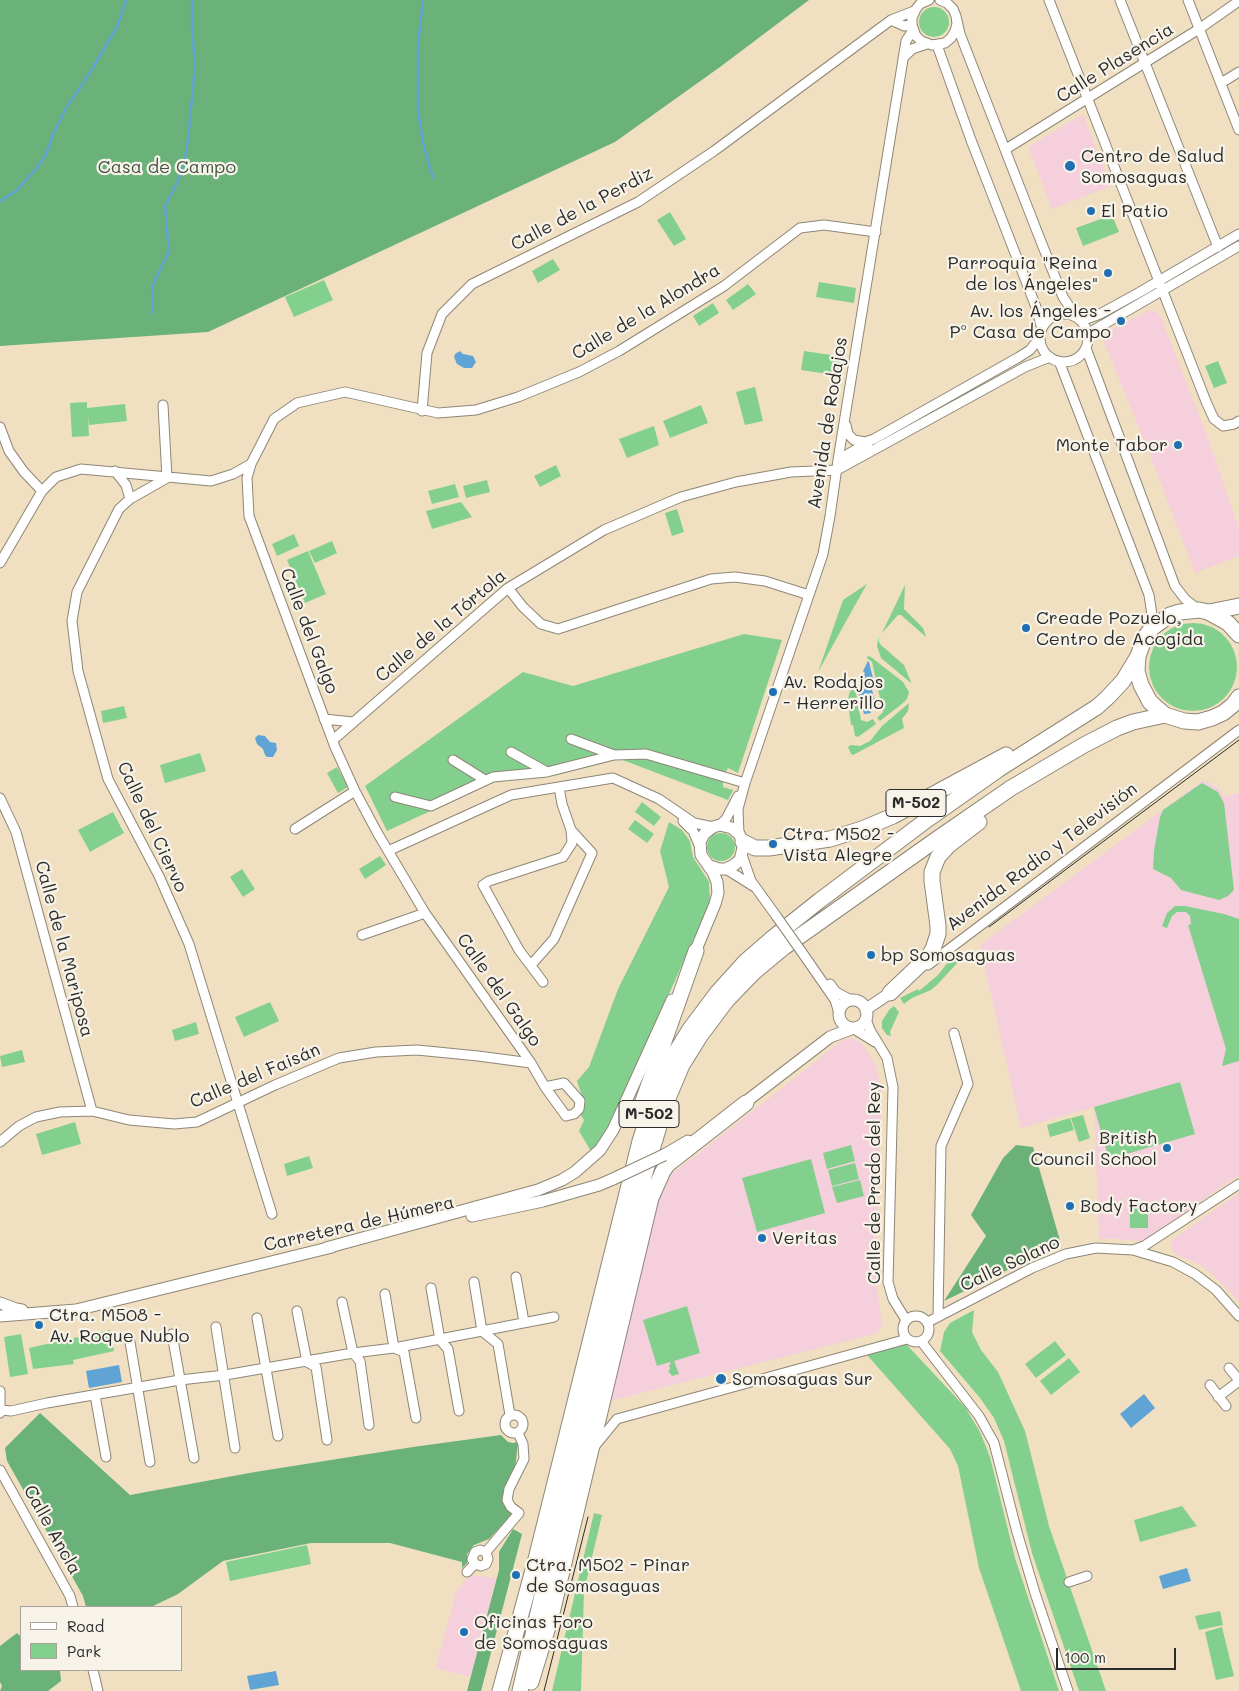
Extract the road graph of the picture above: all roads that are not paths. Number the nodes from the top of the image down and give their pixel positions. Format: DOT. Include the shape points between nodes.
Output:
graph roads {
  1 [pos="929,0"];
  2 [pos="940,0"];
  3 [pos="1049,0"];
  4 [pos="1120,0"];
  5 [pos="1188,0"];
  6 [pos="1239,1"];
  7 [pos="915,7"];
  8 [pos="956,16"];
  9 [pos="891,20"];
  10 [pos="912,28"];
  11 [pos="1200,29"];
  12 [pos="927,44"];
  13 [pos="937,45"];
  14 [pos="903,58"];
  15 [pos="1145,63"];
  16 [pos="1239,72"];
  17 [pos="1221,83"];
  18 [pos="1088,99"];
  19 [pos="1239,130"];
  20 [pos="1006,150"];
  21 [pos="876,232"];
  22 [pos="1239,234"];
  23 [pos="1218,246"];
  24 [pos="1239,246"];
  25 [pos="1159,281"];
  26 [pos="1163,291"];
  27 [pos="1079,319"];
  28 [pos="1041,333"];
  29 [pos="1088,337"];
  30 [pos="1086,348"];
  31 [pos="1050,357"];
  32 [pos="1059,361"];
  33 [pos="163,405"];
  34 [pos="422,410"];
  35 [pos="845,418"];
  36 [pos="1239,421"];
  37 [pos="0,427"];
  38 [pos="874,439"];
  39 [pos="838,460"];
  40 [pos="251,464"];
  41 [pos="837,470"];
  42 [pos="115,471"];
  43 [pos="233,474"];
  44 [pos="166,478"];
  45 [pos="247,478"];
  46 [pos="42,491"];
  47 [pos="130,499"];
  48 [pos="0,563"];
  49 [pos="508,588"];
  50 [pos="809,595"];
  51 [pos="1239,606"];
  52 [pos="1203,611"];
  53 [pos="1239,635"];
  54 [pos="1145,637"];
  55 [pos="1138,656"];
  56 [pos="1239,696"];
  57 [pos="1165,715"];
  58 [pos="1079,718"];
  59 [pos="324,719"];
  60 [pos="352,722"];
  61 [pos="1239,730"];
  62 [pos="571,739"];
  63 [pos="333,740"];
  64 [pos="1084,745"];
  65 [pos="511,752"];
  66 [pos="614,755"];
  67 [pos="453,760"];
  68 [pos="547,772"];
  69 [pos="485,780"];
  70 [pos="745,783"];
  71 [pos="559,787"];
  72 [pos="355,791"];
  73 [pos="395,797"];
  74 [pos="0,798"];
  75 [pos="659,799"];
  76 [pos="717,826"];
  77 [pos="295,829"];
  78 [pos="571,830"];
  79 [pos="741,844"];
  80 [pos="700,847"];
  81 [pos="388,851"];
  82 [pos="710,866"];
  83 [pos="726,869"];
  84 [pos="755,888"];
  85 [pos="424,913"];
  86 [pos="362,935"];
  87 [pos="801,950"];
  88 [pos="696,951"];
  89 [pos="531,965"];
  90 [pos="543,982"];
  91 [pos="890,993"];
  92 [pos="851,1000"];
  93 [pos="839,1012"];
  94 [pos="866,1015"];
  95 [pos="852,1029"];
  96 [pos="954,1033"];
  97 [pos="878,1044"];
  98 [pos="531,1063"];
  99 [pos="545,1087"];
  100 [pos="238,1102"];
  101 [pos="746,1103"];
  102 [pos="92,1111"];
  103 [pos="0,1142"];
  104 [pos="1239,1184"];
  105 [pos="272,1214"];
  106 [pos="326,1248"];
  107 [pos="1133,1250"];
  108 [pos="516,1277"];
  109 [pos="474,1282"];
  110 [pos="431,1288"];
  111 [pos="603,1288"];
  112 [pos="385,1294"];
  113 [pos="342,1302"];
  114 [pos="0,1303"];
  115 [pos="56,1311"];
  116 [pos="298,1312"];
  117 [pos="0,1316"];
  118 [pos="1239,1316"];
  119 [pos="554,1317"];
  120 [pos="938,1317"];
  121 [pos="258,1318"];
  122 [pos="906,1320"];
  123 [pos="524,1322"];
  124 [pos="928,1322"];
  125 [pos="216,1327"];
  126 [pos="482,1331"];
  127 [pos="172,1334"];
  128 [pos="907,1338"];
  129 [pos="440,1340"];
  130 [pos="921,1341"];
  131 [pos="130,1342"];
  132 [pos="394,1348"];
  133 [pos="353,1353"];
  134 [pos="307,1362"];
  135 [pos="266,1368"];
  136 [pos="1229,1368"];
  137 [pos="225,1375"];
  138 [pos="180,1380"];
  139 [pos="1239,1380"];
  140 [pos="1210,1385"];
  141 [pos="138,1387"];
  142 [pos="0,1391"];
  143 [pos="95,1395"];
  144 [pos="1218,1397"];
  145 [pos="1226,1406"];
  146 [pos="459,1411"];
  147 [pos="1,1412"];
  148 [pos="416,1418"];
  149 [pos="369,1425"];
  150 [pos="278,1436"];
  151 [pos="327,1440"];
  152 [pos="235,1448"];
  153 [pos="590,1454"];
  154 [pos="106,1457"];
  155 [pos="194,1458"];
  156 [pos="150,1462"];
  157 [pos="0,1470"];
  158 [pos="467,1572"];
  159 [pos="1087,1576"];
  160 [pos="1069,1582"];
  161 [pos="73,1606"];
  162 [pos="93,1671"];
  163 [pos="98,1691"];
  164 [pos="500,1691"];
  165 [pos="520,1691"];
  166 [pos="528,1691"];
  167 [pos="1068,1691"];
  1 -- 7 [label="street, Calle de la Perdiz"];
  2 -- 8 [label="street" via="951,6"];
  3 -- 18 [label="street"];
  4 -- 15 [label="street"];
  5 -- 11 [label="street"];
  6 -- 11 [label="street, Calle Plasencia"];
  7 -- 9 [label="street, Calle de la Perdiz"];
  7 -- 10 [label="street, Avenida de Rodajos"];
  8 -- 13 [label="street" via="955,32 945,43"];
  8 -- 20 [label="street" via="960,34"];
  9 -- 10 [label="street"];
  9 -- 34 [label="street, Calle de la Perdiz" via="714,151 638,202 472,284 442,314 427,353"];
  10 -- 12 [label="street" via="916,36"];
  10 -- 14 [label="street, Avenida de Rodajos"];
  11 -- 15 [label="street, Calle Plasencia"];
  11 -- 17 [label="street"];
  12 -- 13 [label="street"];
  12 -- 14 [label="street" via="912,49"];
  13 -- 28 [label="street" via="1036,307"];
  14 -- 21 [label="street, Avenida de Rodajos"];
  15 -- 18 [label="street, Calle Plasencia"];
  15 -- 23 [label="street"];
  16 -- 17 [label="street"];
  17 -- 19 [label="street"];
  18 -- 20 [label="street, Calle Plasencia"];
  18 -- 25 [label="street"];
  20 -- 27 [label="street" via="1063,297"];
  21 -- 34 [label="street, Calle de la Alondra" via="824,225 800,228 724,286 579,372 476,410 438,413"];
  21 -- 35 [label="street, Avenida de Rodajos"];
  22 -- 23 [label="street"];
  23 -- 25 [label="street"];
  24 -- 26 [label="street"];
  25 -- 26 [label="street"];
  25 -- 27 [label="street" via="1100,314"];
  26 -- 29 [label="street" via="1094,330"];
  26 -- 36 [label="street" via="1214,420 1223,426"];
  27 -- 28 [label="street" via="1060,314 1046,322"];
  27 -- 29 [label="street"];
  28 -- 31 [label="street" via="1044,351"];
  28 -- 38 [label="street" via="1030,350 1019,357"];
  29 -- 30 [label="street"];
  30 -- 32 [label="street" via="1075,360"];
  30 -- 52 [label="street" via="1175,586 1185,599"];
  31 -- 32 [label="street"];
  31 -- 41 [label="street" via="1025,367"];
  32 -- 54 [label="street" via="1149,596 1152,614"];
  33 -- 44 [label="street"];
  34 -- 40 [label="street, Calle de la Alondra" via="345,392 298,403 274,419"];
  35 -- 38 [label="street" via="848,434 854,440 865,442"];
  35 -- 39 [label="street, Avenida de Rodajos"];
  37 -- 46 [label="street" via="9,451"];
  38 -- 39 [label="street"];
  39 -- 41 [label="street, Avenida de Rodajos"];
  40 -- 43 [label="street"];
  40 -- 45 [label="street, Calle del Galgo"];
  41 -- 49 [label="street, Calle de la Tórtola" via="791,472 681,497 604,530"];
  41 -- 50 [label="street, Avenida de Rodajos" via="823,554"];
  42 -- 44 [label="street"];
  42 -- 46 [label="street" via="81,469 56,477"];
  42 -- 47 [label="street" via="126,485"];
  43 -- 44 [label="street" via="210,481"];
  43 -- 45 [label="street"];
  44 -- 47 [label="street, Calle del Ciervo"];
  45 -- 59 [label="street, Calle del Galgo" via="249,516"];
  46 -- 48 [label="street"];
  47 -- 100 [label="street, Calle del Ciervo" via="119,509 77,592 72,621 78,670 108,779 159,876 189,944"];
  49 -- 50 [label="street" via="541,624 558,629 711,579 735,577 765,581"];
  49 -- 60 [label="street, Calle de la Tórtola"];
  50 -- 70 [label="street, Avenida de Rodajos"];
  51 -- 52 [label="highway, M-502"];
  52 -- 53 [label="highway" via="1228,623"];
  52 -- 54 [label="highway, M-502" via="1170,615"];
  54 -- 55 [label="highway, M-502"];
  55 -- 57 [label="highway, M-502" via="1140,685 1150,702"];
  55 -- 58 [label="highway, M-502" via="1123,681 1108,697"];
  56 -- 57 [label="highway, M-502" via="1223,713 1198,722"];
  57 -- 64 [label="highway, M-502" via="1133,722"];
  58 -- 79 [label="highway, M-502" via="893,816 862,829 830,839 769,848"];
  58 -- 111 [label="highway, M-502" via="976,786 819,901 745,962 717,993 671,1060 654,1098"];
  59 -- 60 [label="street"];
  59 -- 63 [label="street, Calle del Galgo"];
  60 -- 63 [label="street, Calle de la Tórtola"];
  61 -- 91 [label="street, Avenida Radio y Televisión"];
  62 -- 66 [label="street"];
  63 -- 72 [label="street, Calle del Galgo"];
  64 -- 91 [label="highway, M-502" via="943,850 932,872 938,926 933,949"];
  64 -- 165 [label="highway, M-502" via="1011,788 783,948 727,1000 682,1065 666,1103 638,1196"];
  65 -- 68 [label="street"];
  66 -- 68 [label="street"];
  66 -- 70 [label="street" via="646,754"];
  67 -- 69 [label="street"];
  68 -- 69 [label="street"];
  69 -- 73 [label="street" via="431,806"];
  70 -- 76 [label="street, Avenida de Rodajos" via="730,812"];
  70 -- 79 [label="street, Avenida de Rodajos" via="738,817"];
  71 -- 75 [label="street" via="613,778"];
  71 -- 78 [label="street"];
  71 -- 81 [label="street" via="511,795"];
  72 -- 77 [label="street"];
  72 -- 81 [label="street, Calle del Galgo"];
  74 -- 102 [label="street, Calle de la Mariposa" via="16,832"];
  75 -- 76 [label="street" via="694,824"];
  75 -- 80 [label="street" via="693,831"];
  76 -- 79 [label="main road" via="732,828"];
  76 -- 80 [label="main road" via="704,834"];
  78 -- 89 [label="street" via="592,853 554,940"];
  78 -- 89 [label="street" via="572,843 563,857 483,885 519,950"];
  79 -- 83 [label="main road" via="737,863"];
  79 -- 84 [label="street, Avenida de Rodajos" via="747,872"];
  80 -- 82 [label="main road" via="702,858"];
  81 -- 85 [label="street, Calle del Galgo"];
  82 -- 83 [label="main road"];
  82 -- 88 [label="main road" via="717,882 717,898"];
  83 -- 84 [label="street, Avenida de Rodajos"];
  84 -- 87 [label="street, Avenida de Rodajos, bridge"];
  85 -- 86 [label="street"];
  85 -- 98 [label="street, Calle del Galgo"];
  87 -- 92 [label="street, Avenida de Rodajos" via="836,992"];
  87 -- 93 [label="street, Avenida de Rodajos" via="835,1000"];
  88 -- 106 [label="main road" via="613,1130 600,1150 580,1168 538,1190"];
  88 -- 111 [label="highway, M-502" via="636,1122 615,1210"];
  89 -- 90 [label="street"];
  91 -- 94 [label="main road, Avenida Radio y Televisión" via="868,1008"];
  92 -- 93 [label="main road"];
  92 -- 94 [label="main road" via="862,1003"];
  93 -- 95 [label="main road" via="842,1023"];
  94 -- 95 [label="main road" via="862,1025"];
  94 -- 97 [label="street, Calle de Prado del Rey"];
  95 -- 97 [label="street"];
  95 -- 101 [label="main road" via="835,1034 819,1045"];
  96 -- 120 [label="street" via="968,1084 941,1146"];
  97 -- 122 [label="street, Calle de Prado del Rey" via="886,1058 893,1087 888,1282"];
  98 -- 99 [label="street, Calle del Galgo"];
  98 -- 100 [label="street, Calle del Faisán" via="417,1050 376,1052 339,1058"];
  99 -- 99 [label="street, Calle del Galgo" via="564,1083 580,1101 579,1109 566,1116"];
  100 -- 102 [label="street, Calle del Faisán" via="197,1122 174,1124 129,1120"];
  100 -- 105 [label="street, Calle del Ciervo"];
  101 -- 106 [label="main road, Carretera de Húmera, bridge" via="664,1154 599,1185 543,1201"];
  101 -- 153 [label="highway, M-502" via="676,1157 656,1185"];
  102 -- 103 [label="street, Calle del Faisán" via="36,1116"];
  104 -- 107 [label="street"];
  106 -- 115 [label="main road, Carretera de Húmera" via="112,1302"];
  107 -- 118 [label="street, Calle Solano" via="1173,1262 1195,1274 1216,1290"];
  107 -- 120 [label="street, Calle Solano" via="1096,1248 1066,1254"];
  108 -- 123 [label="street"];
  109 -- 126 [label="street"];
  110 -- 129 [label="street"];
  111 -- 164 [label="highway, M-502"];
  112 -- 132 [label="street"];
  113 -- 133 [label="street"];
  114 -- 115 [label="main road" via="16,1309"];
  115 -- 117 [label="main road"];
  116 -- 134 [label="street"];
  119 -- 123 [label="street"];
  120 -- 124 [label="street, Calle Solano"];
  121 -- 135 [label="street"];
  122 -- 124 [label="street" via="917,1316"];
  122 -- 128 [label="street" via="903,1328"];
  123 -- 126 [label="street"];
  124 -- 130 [label="street" via="928,1336"];
  125 -- 137 [label="street"];
  126 -- 129 [label="street"];
  126 -- 158 [label="street" via="498,1344 510,1415 505,1420 505,1427 511,1433 518,1433 523,1444 524,1459 507,1500 513,1510 522,1512 486,1552 486,1564 475,1564"];
  127 -- 138 [label="street"];
  128 -- 130 [label="street"];
  128 -- 153 [label="street" via="617,1419"];
  129 -- 132 [label="street"];
  129 -- 146 [label="street" via="448,1349"];
  130 -- 167 [label="street" via="974,1408 994,1443 1035,1594"];
  131 -- 141 [label="street"];
  132 -- 133 [label="street"];
  132 -- 148 [label="street" via="404,1352"];
  133 -- 134 [label="street"];
  133 -- 149 [label="street" via="360,1361"];
  134 -- 135 [label="street"];
  134 -- 151 [label="street" via="316,1367"];
  135 -- 137 [label="street"];
  135 -- 150 [label="street"];
  136 -- 139 [label="street"];
  137 -- 138 [label="street"];
  137 -- 152 [label="street"];
  138 -- 141 [label="street"];
  138 -- 155 [label="street"];
  139 -- 144 [label="street"];
  140 -- 144 [label="street"];
  141 -- 143 [label="street"];
  141 -- 156 [label="street"];
  142 -- 147 [label="street"];
  143 -- 147 [label="street"];
  143 -- 154 [label="street"];
  144 -- 145 [label="street"];
  153 -- 166 [label="highway, M-502" via="551,1617"];
  157 -- 161 [label="street, Calle Ancla"];
  159 -- 160 [label="street"];
  162 -- 163 [label="street"];
}
